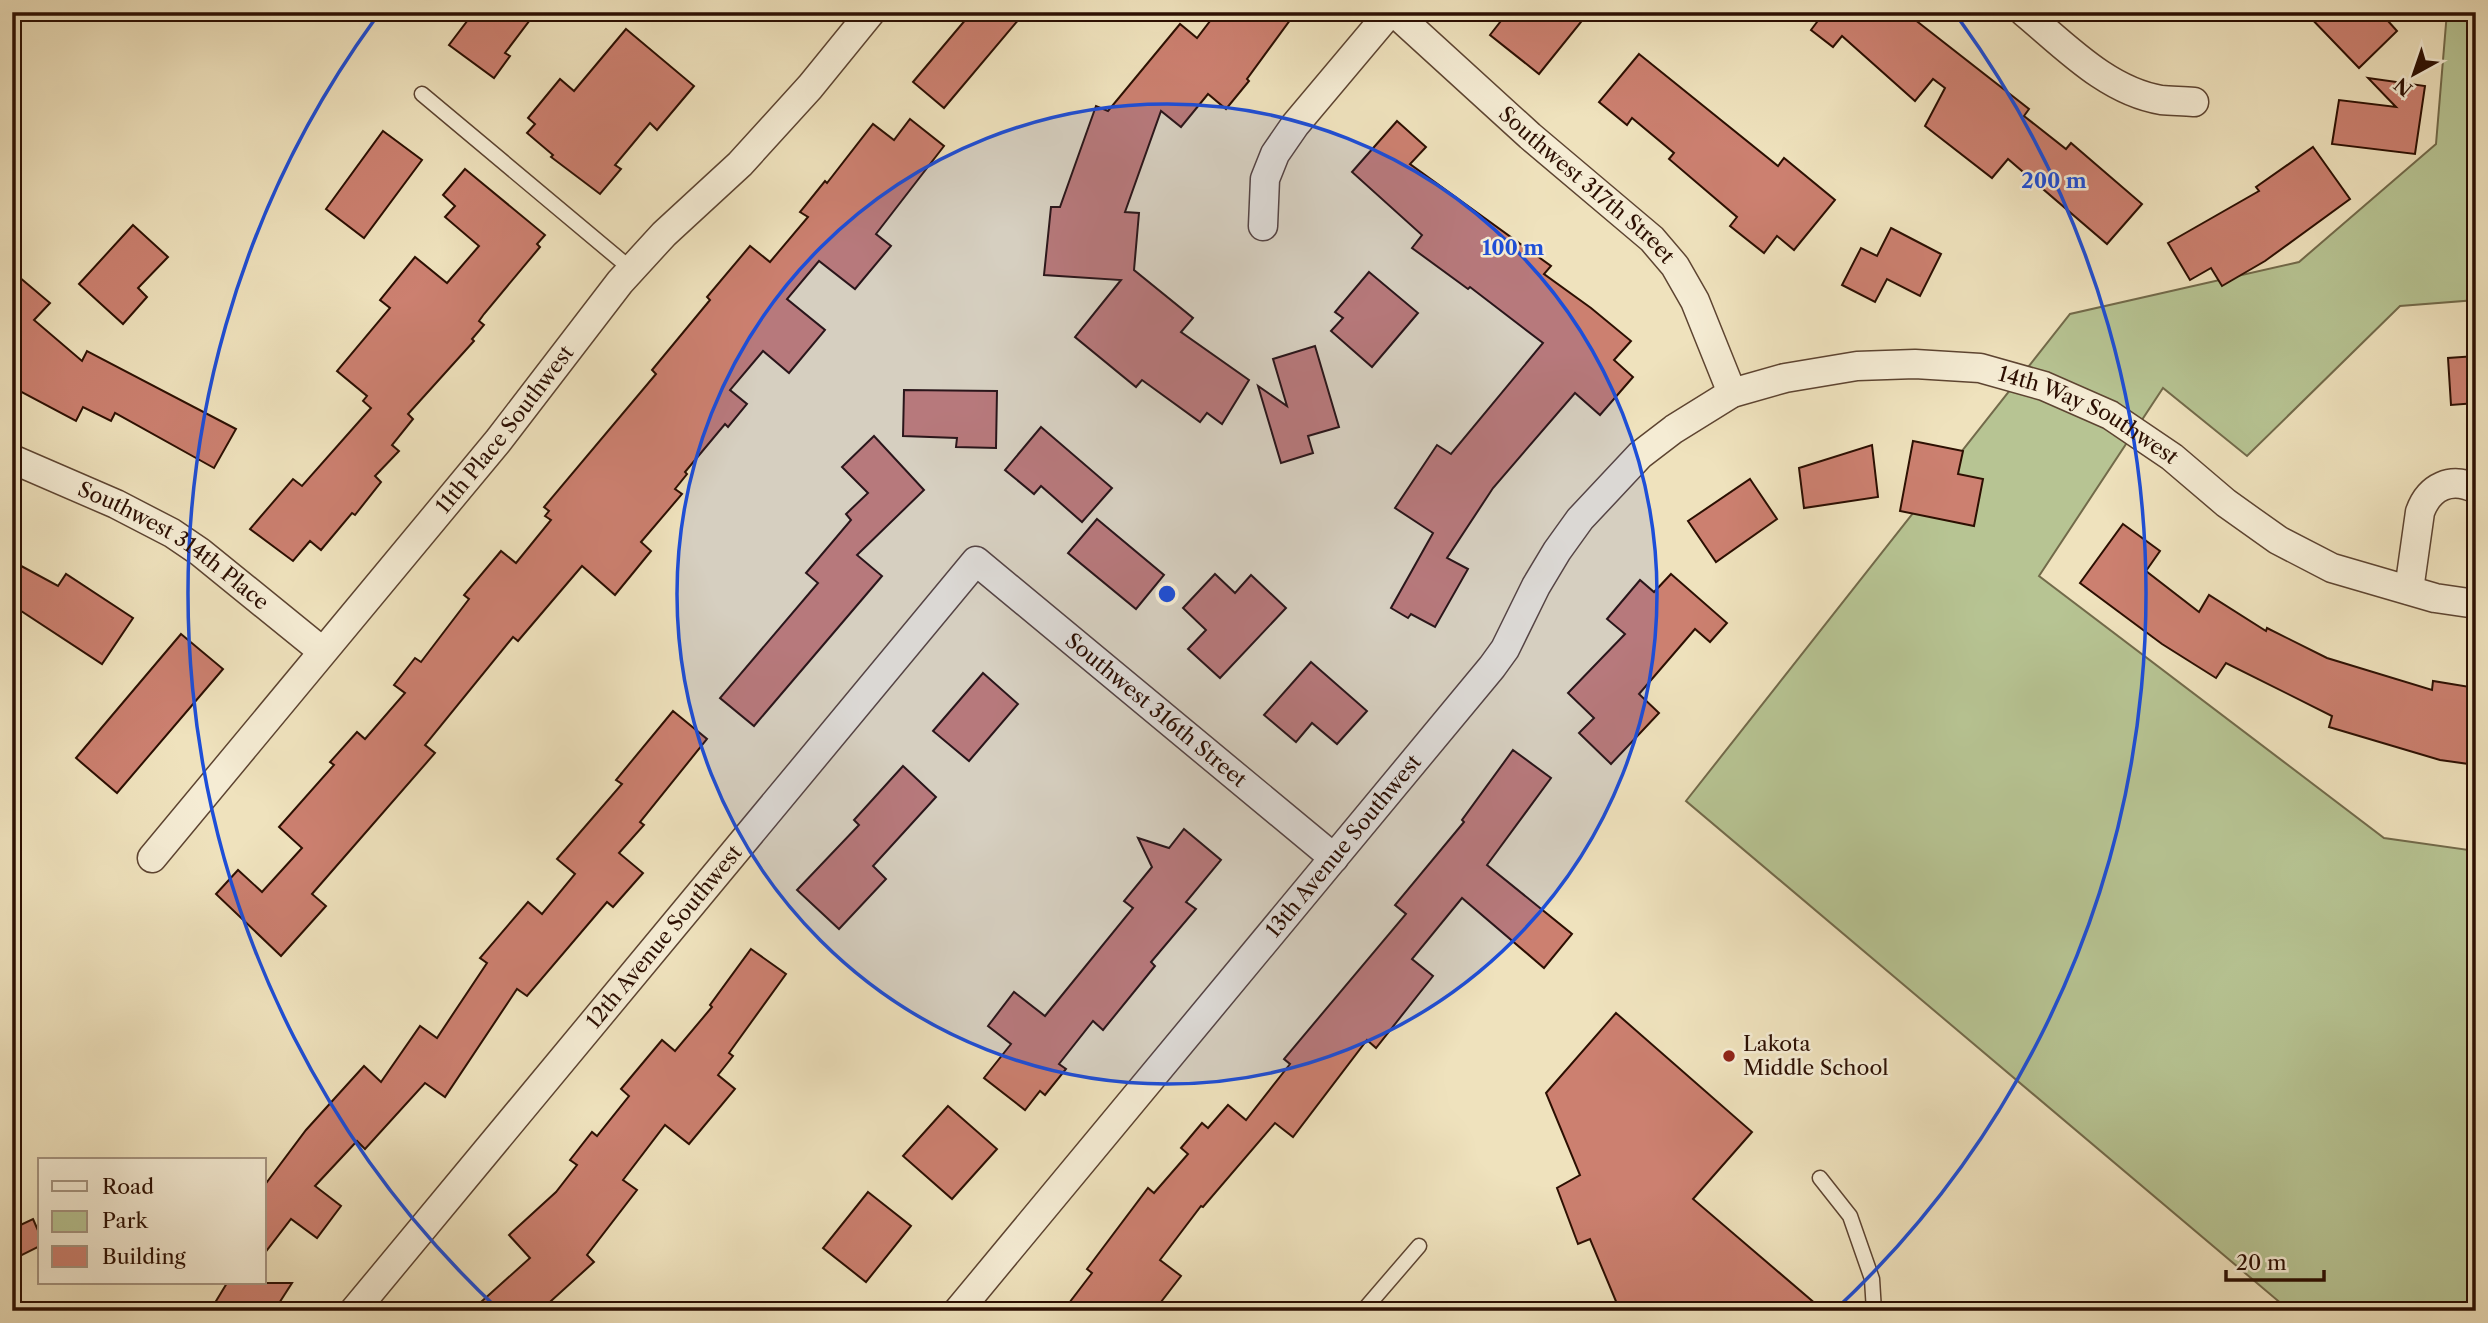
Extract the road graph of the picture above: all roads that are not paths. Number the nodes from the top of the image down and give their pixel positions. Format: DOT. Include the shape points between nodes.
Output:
graph roads {
  1 [pos="871,12"];
  2 [pos="1392,12"];
  3 [pos="2024,12"];
  4 [pos="422,94"];
  5 [pos="2194,102"];
  6 [pos="1263,226"];
  7 [pos="631,269"];
  8 [pos="1732,393"];
  9 [pos="12,459"];
  10 [pos="2476,489"];
  11 [pos="976,561"];
  12 [pos="2409,590"];
  13 [pos="2476,604"];
  14 [pos="322,651"];
  15 [pos="152,858"];
  16 [pos="1334,858"];
  17 [pos="1820,1178"];
  18 [pos="1419,1246"];
  19 [pos="354,1311"];
  20 [pos="958,1311"];
  21 [pos="1363,1311"];
  22 [pos="1874,1311"];
  1 -- 7 [label="street, 11th Place Southwest" via="740,164"];
  2 -- 6 [label="street" via="1275,154 1265,179"];
  2 -- 8 [label="street, Southwest 317th Street" via="1652,239 1675,266 1695,301"];
  3 -- 5 [label="street" via="2092,70 2129,90 2160,100"];
  4 -- 7 [label="lane"];
  7 -- 14 [label="street, 11th Place Southwest" via="498,441"];
  8 -- 12 [label="street, 14th Way Southwest" via="1857,366 1914,364 1980,368 2044,386 2110,415 2278,540 2332,568"];
  8 -- 16 [label="street, 13th Avenue Southwest" via="1640,455 1580,519 1492,667"];
  9 -- 14 [label="street, Southwest 314th Place" via="172,533"];
  10 -- 12 [label="street" via="2456,482 2444,484 2424,500"];
  11 -- 16 [label="street, Southwest 316th Street"];
  11 -- 19 [label="street, 12th Avenue Southwest"];
  12 -- 13 [label="street, 14th Way Southwest"];
  14 -- 15 [label="street, 11th Place Southwest"];
  16 -- 20 [label="street, 13th Avenue Southwest"];
  17 -- 22 [label="lane" via="1850,1216 1872,1279"];
  18 -- 21 [label="lane"];
}
